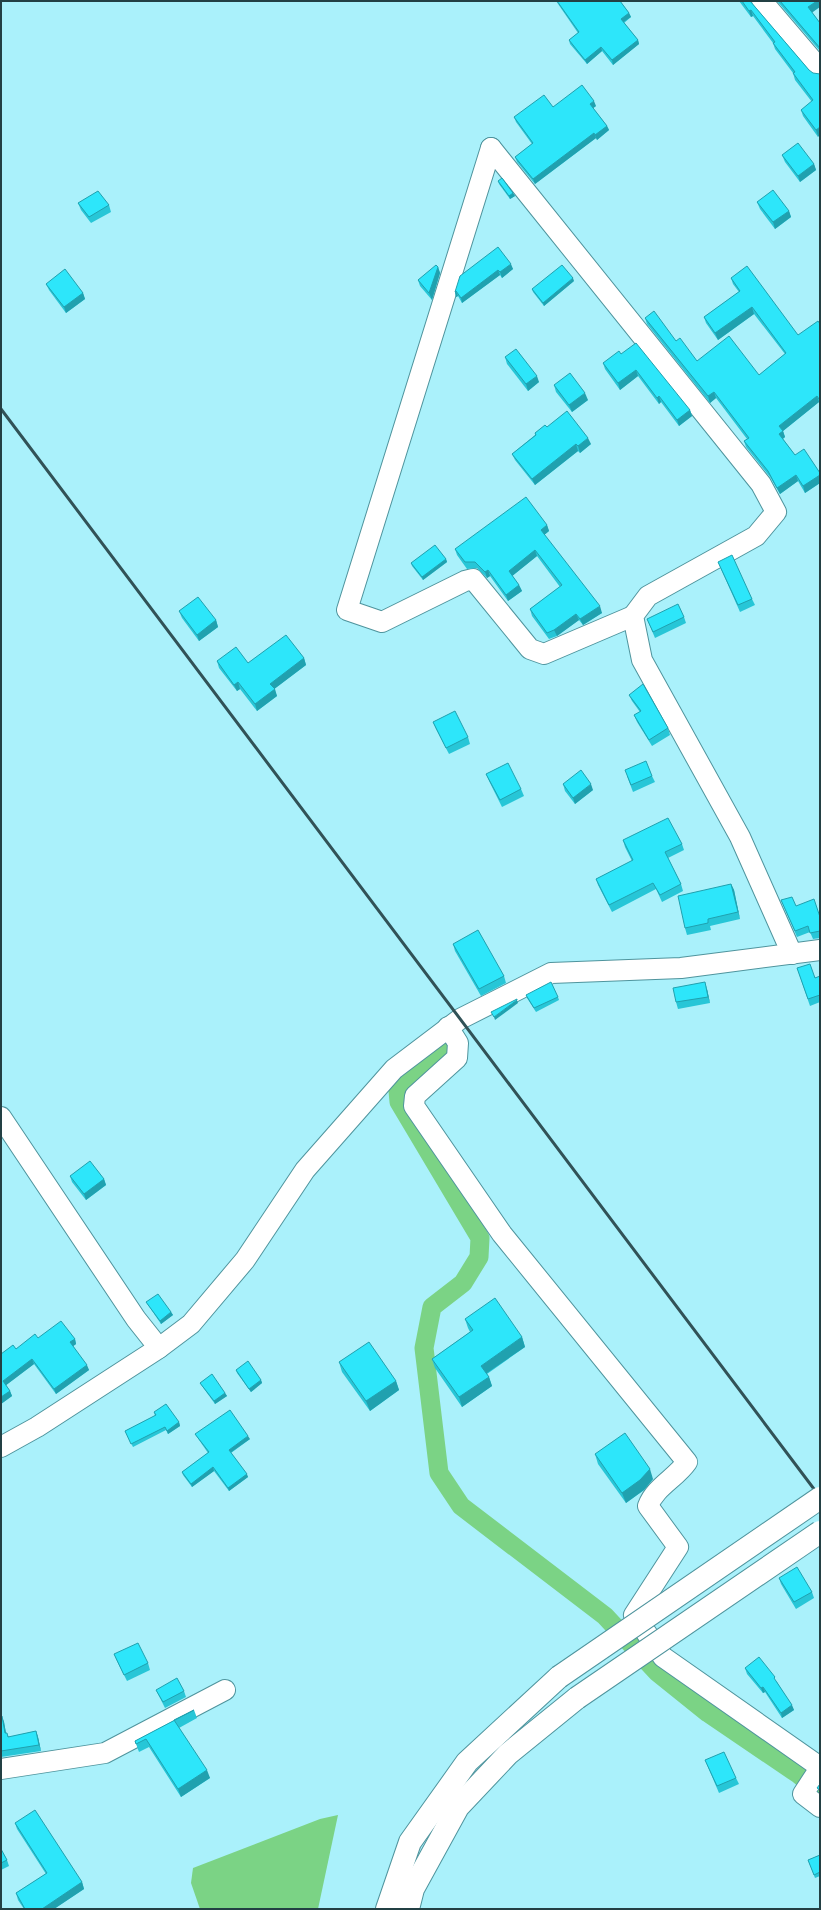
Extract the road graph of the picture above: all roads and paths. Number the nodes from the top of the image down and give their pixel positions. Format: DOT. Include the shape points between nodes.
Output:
graph roads {
  1 [pos="762,1"];
  2 [pos="820,69"];
  3 [pos="633,616"];
  4 [pos="820,950"];
  5 [pos="792,954"];
  6 [pos="448,1027"];
  7 [pos="1,1117"];
  8 [pos="159,1348"];
  9 [pos="1,1447"];
  10 [pos="820,1498"];
  11 [pos="820,1532"];
  12 [pos="225,1690"];
  13 [pos="820,1768"];
  14 [pos="1,1769"];
  15 [pos="820,1807"];
  16 [pos="387,1909"];
  17 [pos="408,1909"];
  1 -- 2 [label="street"];
  3 -- 3 [label="street" via="544,654 530,649 473,580 465,581 382,622 347,610 491,148 761,484 776,512 756,536 648,596"];
  3 -- 5 [label="street" via="642,660 740,837"];
  4 -- 5 [label="street"];
  5 -- 6 [label="street" via="681,968 551,973"];
  6 -- 8 [label="street" via="394,1069 305,1170 245,1260 191,1324"];
  6 -- 13 [label="street" via="458,1043 457,1058 415,1096 414,1106 502,1234 687,1462 651,1498 648,1506 678,1547 634,1615 663,1657"];
  7 -- 8 [label="street" via="136,1319"];
  8 -- 9 [label="street" via="37,1427"];
  10 -- 16 [label="main road, bridge" via="559,1677 467,1762 410,1842"];
  11 -- 17 [label="main road, bridge" via="577,1698 508,1754 458,1807 412,1889"];
  12 -- 14 [label="street" via="105,1753"];
  13 -- 15 [label="street" via="803,1794"];
}
